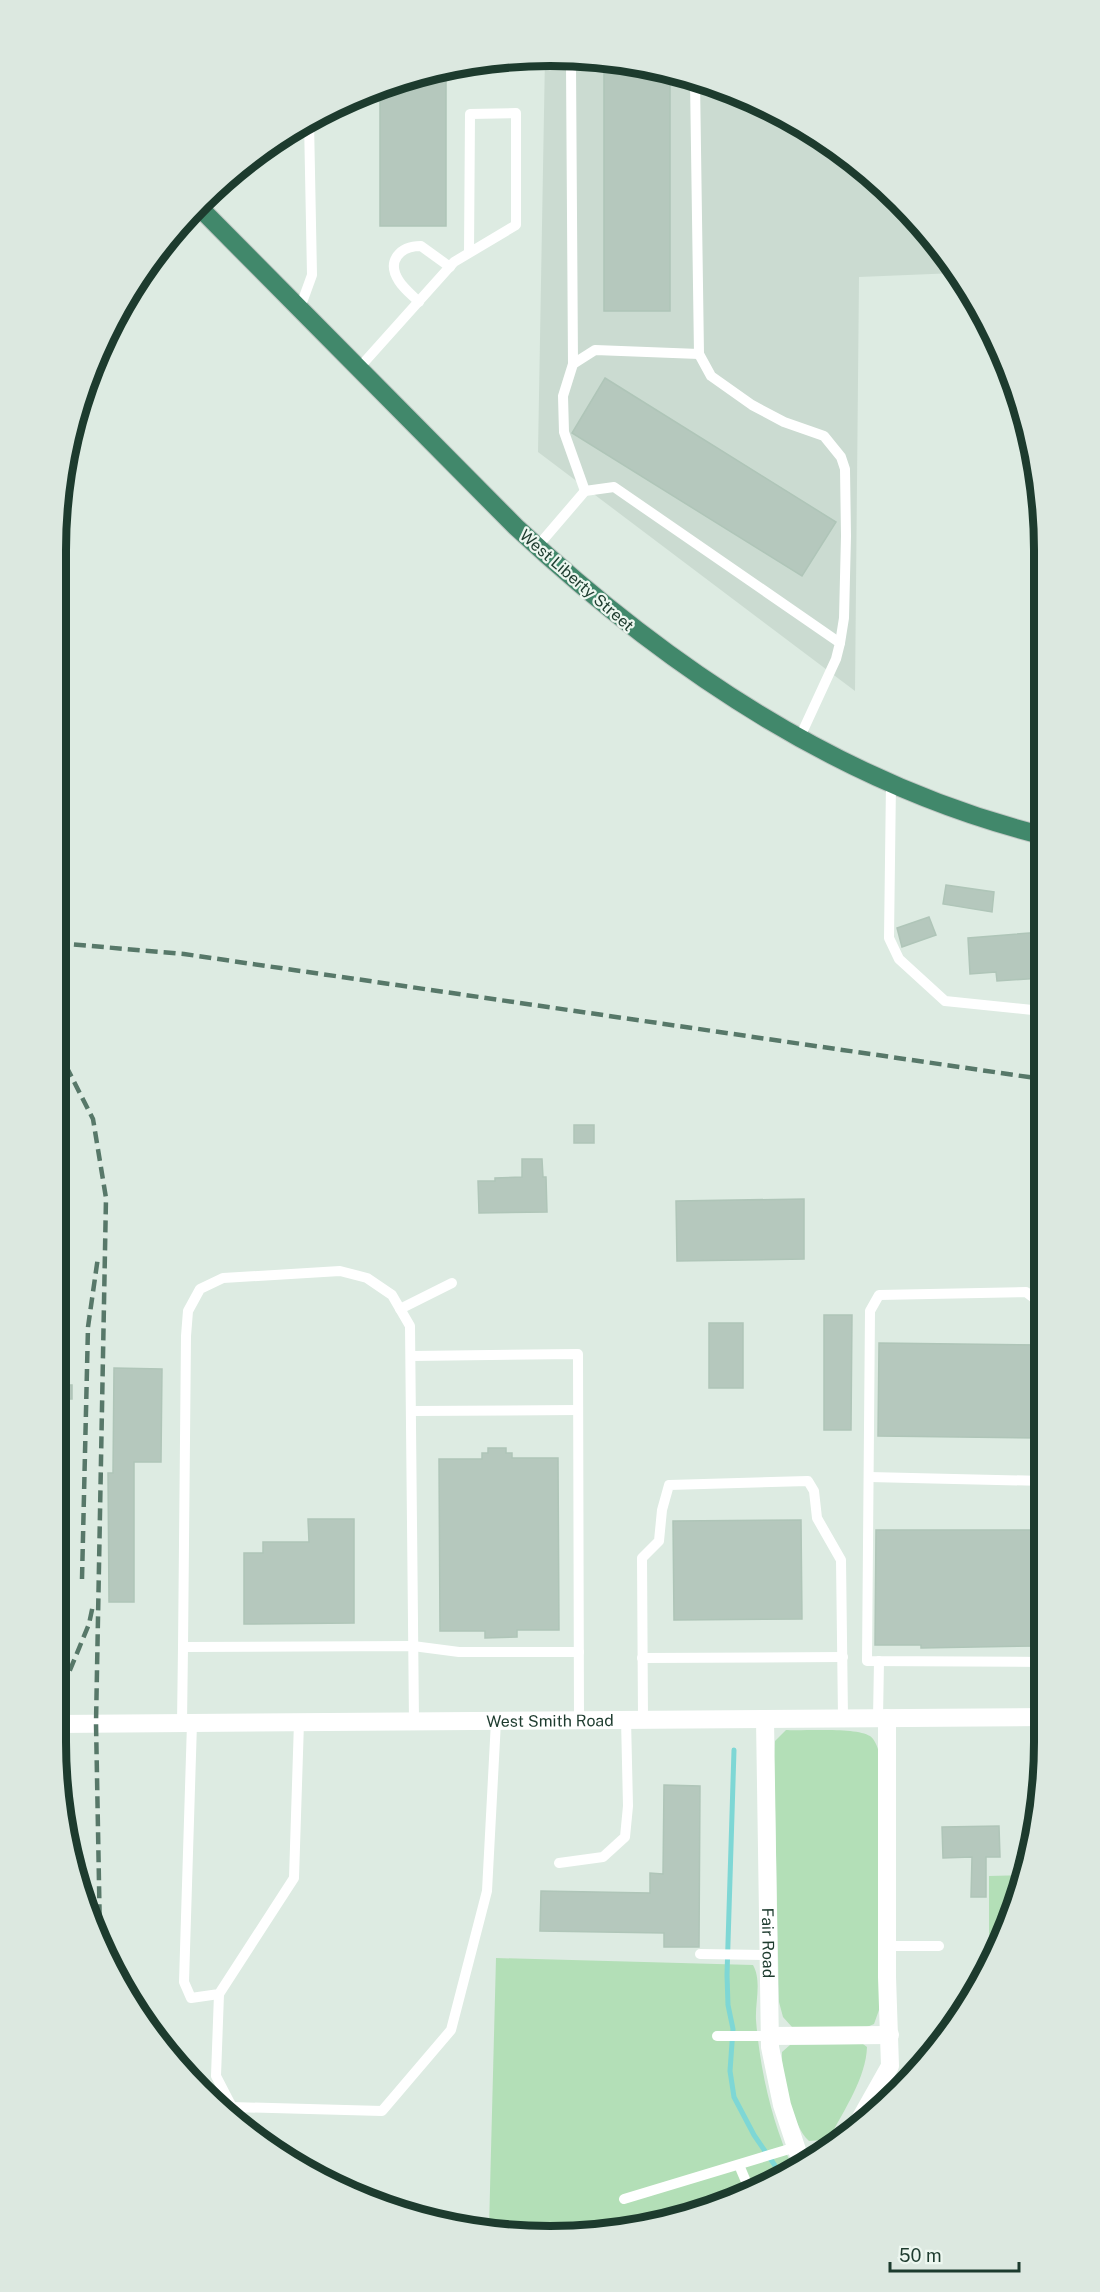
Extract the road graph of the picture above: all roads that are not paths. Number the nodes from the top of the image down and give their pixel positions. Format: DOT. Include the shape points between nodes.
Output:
graph roads {
  1 [pos="571,67"];
  2 [pos="695,88"];
  3 [pos="309,130"];
  4 [pos="204,212"];
  5 [pos="469,253"];
  6 [pos="450,267"];
  7 [pos="419,302"];
  8 [pos="300,308"];
  9 [pos="699,354"];
  10 [pos="573,364"];
  11 [pos="359,368"];
  12 [pos="585,491"];
  13 [pos="537,547"];
  14 [pos="840,643"];
  15 [pos="800,737"];
  16 [pos="891,783"];
  17 [pos="1034,833"];
  18 [pos="1034,1010"];
  19 [pos="452,1283"];
  20 [pos="1034,1298"];
  21 [pos="400,1309"];
  22 [pos="411,1356"];
  23 [pos="578,1410"];
  24 [pos="411,1411"];
  25 [pos="869,1477"];
  26 [pos="1034,1481"];
  27 [pos="413,1646"];
  28 [pos="183,1647"];
  29 [pos="579,1652"];
  30 [pos="843,1657"];
  31 [pos="642,1658"];
  32 [pos="1034,1660"];
  33 [pos="879,1661"];
  34 [pos="1034,1717"];
  35 [pos="843,1718"];
  36 [pos="883,1718"];
  37 [pos="634,1719"];
  38 [pos="765,1719"];
  39 [pos="496,1720"];
  40 [pos="579,1720"];
  41 [pos="414,1721"];
  42 [pos="299,1722"];
  43 [pos="187,1723"];
  44 [pos="66,1724"];
  45 [pos="559,1863"];
  46 [pos="887,1946"];
  47 [pos="939,1946"];
  48 [pos="700,1954"];
  49 [pos="769,1955"];
  50 [pos="219,1994"];
  51 [pos="890,2035"];
  52 [pos="717,2036"];
  53 [pos="769,2036"];
  54 [pos="873,2102"];
  55 [pos="232,2107"];
  56 [pos="232,2107"];
  57 [pos="798,2155"];
  58 [pos="739,2164"];
  59 [pos="747,2184"];
  60 [pos="624,2199"];
  1 -- 10 [label="lane"];
  2 -- 9 [label="lane"];
  3 -- 8 [label="lane" via="312,274"];
  4 -- 8 [label="highway, West Liberty Street"];
  5 -- 5 [label="lane" via="516,225 516,113 470,114"];
  5 -- 6 [label="lane"];
  6 -- 7 [label="lane"];
  6 -- 7 [label="lane" via="421,246 399,253 393,266 396,275"];
  7 -- 11 [label="lane"];
  8 -- 11 [label="highway, West Liberty Street"];
  9 -- 10 [label="lane" via="595,350"];
  9 -- 14 [label="lane" via="711,376 784,422 824,436 841,457 845,469 846,536"];
  10 -- 12 [label="lane" via="563,396 564,432"];
  11 -- 13 [label="highway, West Liberty Street"];
  12 -- 13 [label="lane"];
  12 -- 14 [label="lane" via="614,487"];
  13 -- 15 [label="highway, West Liberty Street" via="667,653 723,692"];
  14 -- 15 [label="lane"];
  15 -- 16 [label="highway, West Liberty Street"];
  16 -- 17 [label="highway, West Liberty Street"];
  16 -- 18 [label="lane" via="889,938 899,959 945,1001"];
  19 -- 21 [label="lane"];
  20 -- 25 [label="lane" via="1026,1292 879,1295 870,1311"];
  21 -- 22 [label="lane" via="410,1326"];
  21 -- 28 [label="lane" via="392,1295 367,1278 340,1271 223,1278 200,1289 188,1311 186,1336"];
  22 -- 23 [label="lane" via="578,1354"];
  22 -- 24 [label="lane"];
  23 -- 24 [label="lane"];
  23 -- 29 [label="lane"];
  24 -- 27 [label="lane"];
  25 -- 26 [label="lane"];
  25 -- 33 [label="lane" via="867,1661"];
  27 -- 28 [label="lane"];
  27 -- 29 [label="lane" via="459,1652"];
  27 -- 41 [label="lane"];
  28 -- 43 [label="lane"];
  29 -- 40 [label="lane"];
  30 -- 31 [label="lane"];
  30 -- 31 [label="lane" via="841,1560 817,1518 814,1491 808,1480 669,1485 658,1541 642,1558"];
  30 -- 35 [label="lane"];
  31 -- 37 [label="lane"];
  32 -- 33 [label="lane"];
  33 -- 36 [label="lane"];
  34 -- 36 [label="street, West Smith Road"];
  35 -- 36 [label="street, West Smith Road"];
  35 -- 38 [label="street, West Smith Road"];
  36 -- 46 [label="street"];
  37 -- 38 [label="street, West Smith Road"];
  37 -- 40 [label="street, West Smith Road"];
  37 -- 45 [label="lane" via="625,1837 603,1857"];
  38 -- 49 [label="street, Fair Road"];
  39 -- 40 [label="street, West Smith Road"];
  39 -- 41 [label="street, West Smith Road"];
  39 -- 56 [label="lane" via="487,1891 451,2030 382,2111"];
  41 -- 42 [label="street, West Smith Road"];
  42 -- 43 [label="street, West Smith Road"];
  42 -- 50 [label="lane" via="294,1878"];
  43 -- 44 [label="street, West Smith Road"];
  43 -- 50 [label="lane" via="184,1982 191,1998"];
  46 -- 47 [label="lane"];
  46 -- 51 [label="street"];
  48 -- 49 [label="lane"];
  49 -- 53 [label="street, Fair Road"];
  50 -- 55 [label="lane" via="216,2076"];
  51 -- 53 [label="street"];
  51 -- 54 [label="street" via="890,2066"];
  52 -- 53 [label="lane"];
  53 -- 57 [label="street, Fair Road" via="782,2105"];
  57 -- 58 [label="lane"];
  58 -- 59 [label="lane"];
  58 -- 60 [label="lane"];
}
